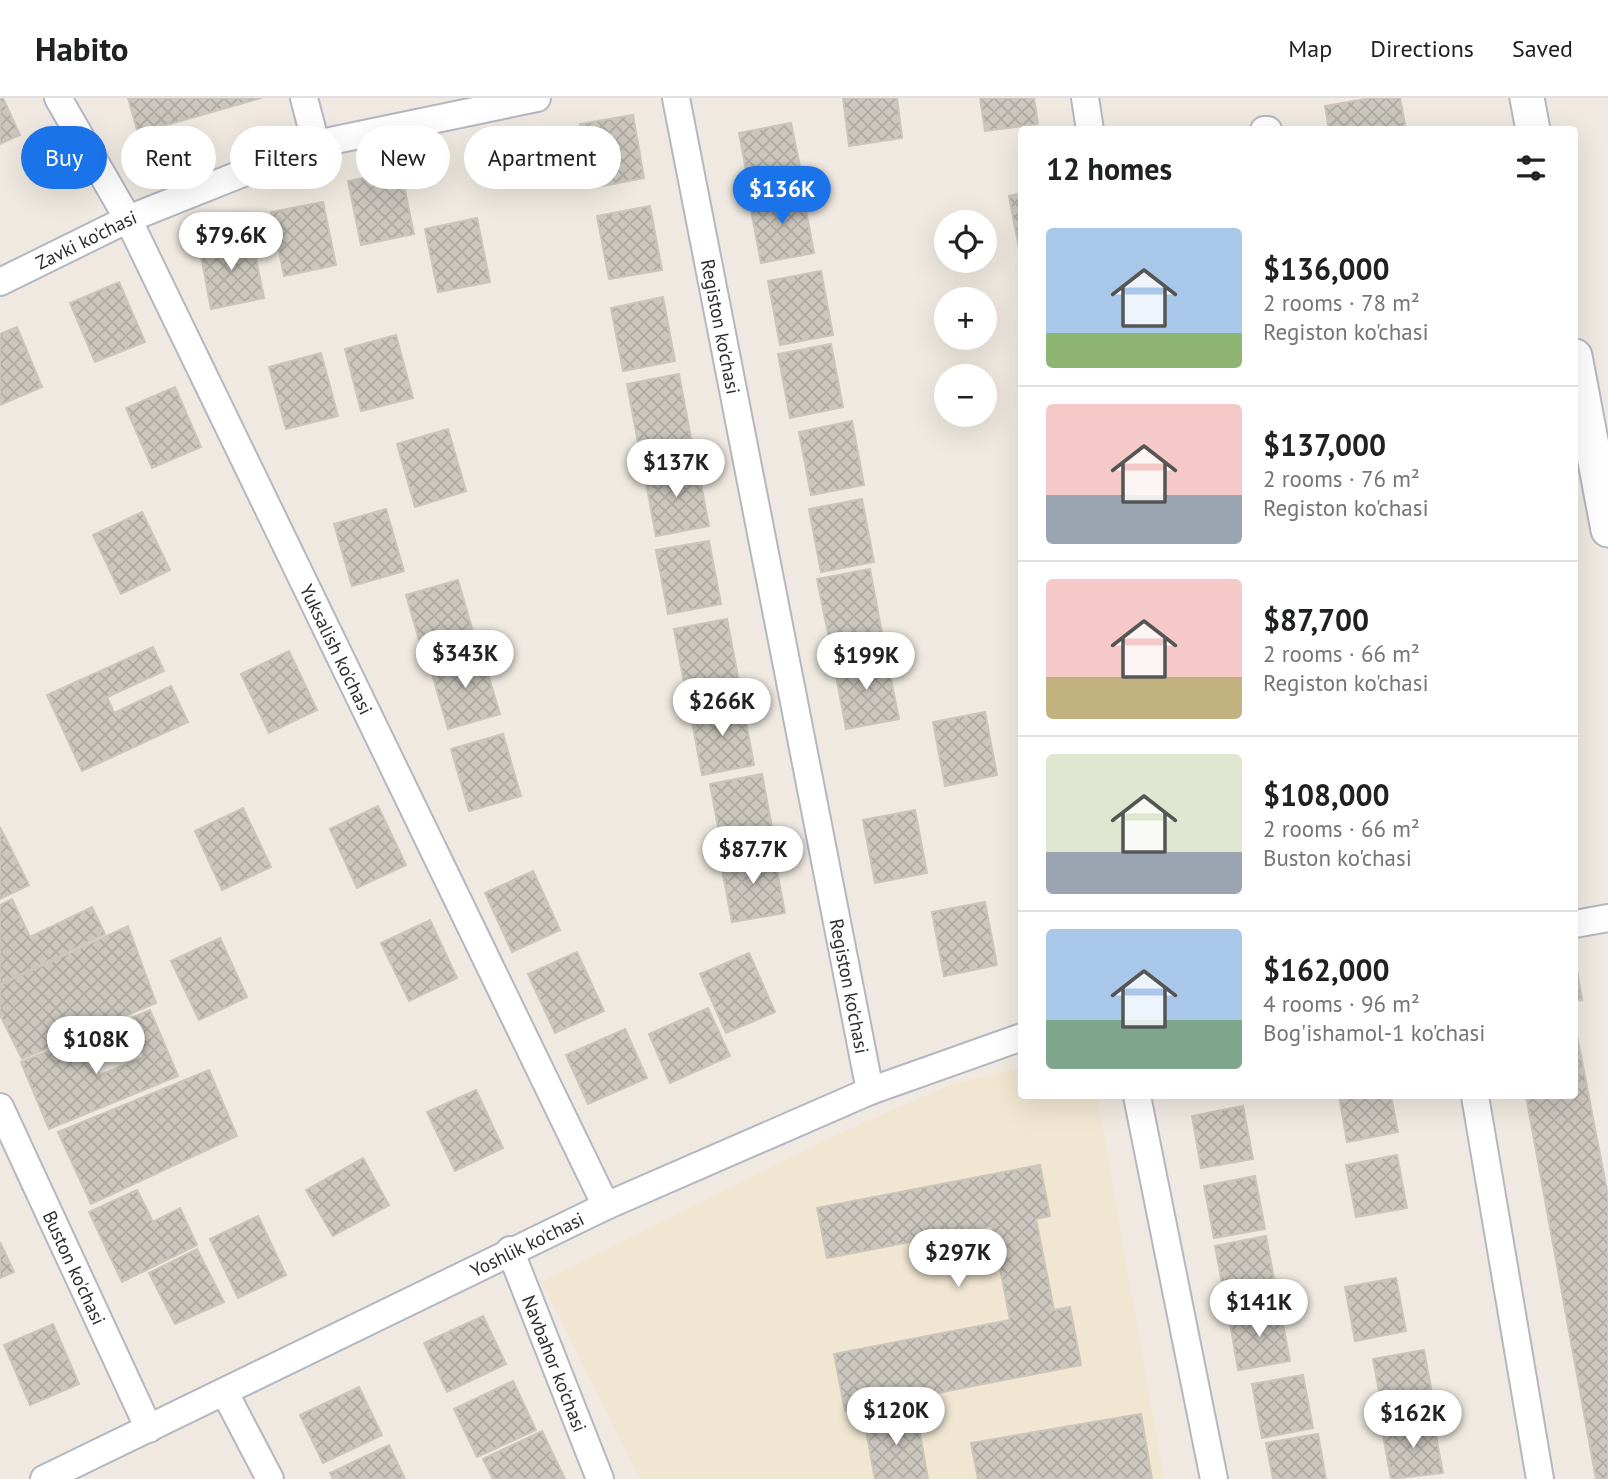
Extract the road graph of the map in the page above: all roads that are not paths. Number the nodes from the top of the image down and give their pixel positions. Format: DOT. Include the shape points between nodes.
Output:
graph roads {
  1 [pos="58,98"];
  2 [pos="304,98"];
  3 [pos="537,98"];
  4 [pos="676,98"];
  5 [pos="1084,98"];
  6 [pos="1527,98"];
  7 [pos="311,126"];
  8 [pos="1089,126"];
  9 [pos="1532,126"];
  10 [pos="342,139"];
  11 [pos="230,178"];
  12 [pos="128,219"];
  13 [pos="0,282"];
  14 [pos="1578,372"];
  15 [pos="1608,530"];
  16 [pos="1608,918"];
  17 [pos="1578,923"];
  18 [pos="1018,1038"];
  19 [pos="870,1091"];
  20 [pos="1138,1099"];
  21 [pos="1476,1099"];
  22 [pos="0,1107"];
  23 [pos="606,1206"];
  24 [pos="510,1250"];
  25 [pos="225,1393"];
  26 [pos="149,1429"];
  27 [pos="44,1479"];
  28 [pos="270,1479"];
  29 [pos="600,1479"];
  30 [pos="1214,1479"];
  31 [pos="1540,1479"];
  1 -- 12 [label="street, Yuksalish ko'chasi"];
  2 -- 7 [label="street"];
  3 -- 10 [label="street, Zavki ko'chasi"];
  4 -- 19 [label="street, Registon ko'chasi"];
  5 -- 8 [label="street"];
  6 -- 9 [label="street"];
  11 -- 12 [label="street, Zavki ko'chasi"];
  12 -- 13 [label="street, Zavki ko'chasi"];
  12 -- 23 [label="street, Yuksalish ko'chasi"];
  14 -- 15 [label="street"];
  16 -- 17 [label="street"];
  18 -- 19 [label="street, Yoshlik ko'chasi"];
  19 -- 23 [label="street, Yoshlik ko'chasi"];
  20 -- 30 [label="street"];
  21 -- 31 [label="street"];
  22 -- 26 [label="street, Buston ko'chasi"];
  23 -- 24 [label="street, Yoshlik ko'chasi"];
  24 -- 25 [label="street, Yoshlik ko'chasi"];
  24 -- 29 [label="street, Navbahor ko'chasi"];
  25 -- 26 [label="street, Yoshlik ko'chasi"];
  25 -- 28 [label="street"];
  26 -- 27 [label="street, Yoshlik ko'chasi"];
}
